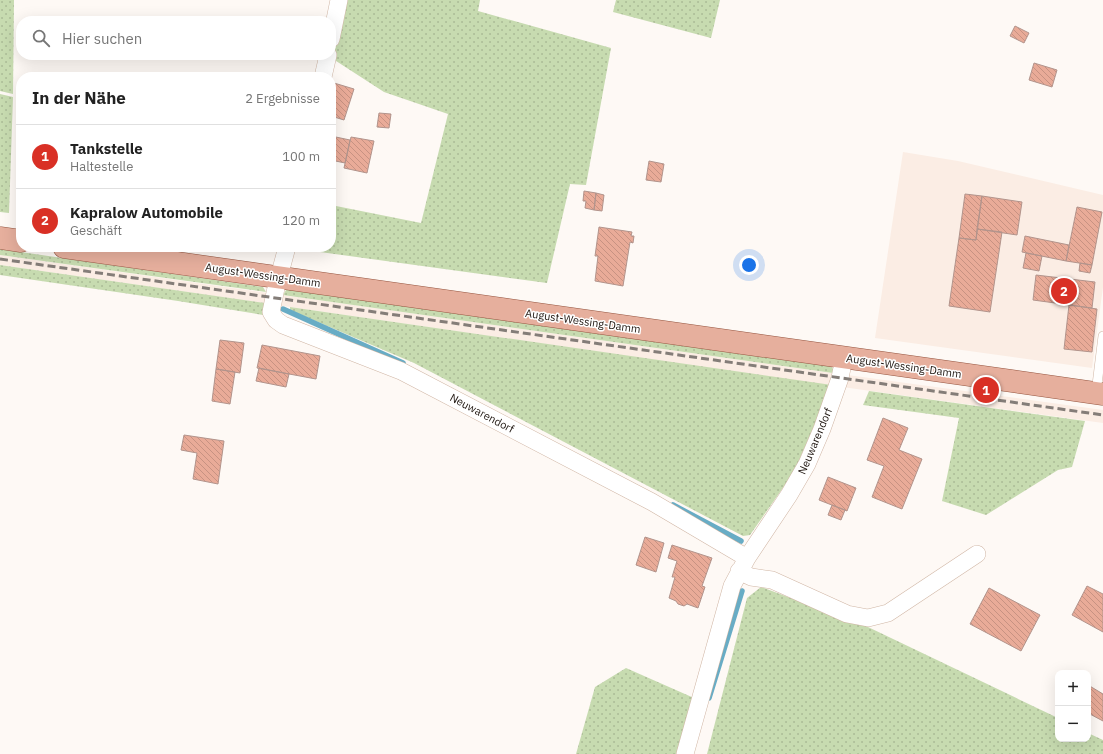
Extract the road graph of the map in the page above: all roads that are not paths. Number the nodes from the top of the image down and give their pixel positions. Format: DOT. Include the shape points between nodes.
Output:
graph roads {
  1 [pos="339,0"];
  2 [pos="336,16"];
  3 [pos="327,60"];
  4 [pos="324,72"];
  5 [pos="0,238"];
  6 [pos="16,240"];
  7 [pos="100,252"];
  8 [pos="285,252"];
  9 [pos="279,277"];
  10 [pos="1103,336"];
  11 [pos="844,358"];
  12 [pos="1099,394"];
  13 [pos="977,554"];
  14 [pos="743,564"];
  15 [pos="685,754"];
  1 -- 2 [label="street"];
  3 -- 4 [label="street"];
  5 -- 6 [label="main road"];
  7 -- 9 [label="main road, August-Wessing-Damm"];
  8 -- 9 [label="street, Neuwarendorf"];
  9 -- 11 [label="main road, August-Wessing-Damm"];
  9 -- 14 [label="street, Neuwarendorf" via="271,312 283,325 401,371 652,502"];
  10 -- 12 [label="lane"];
  11 -- 12 [label="main road, August-Wessing-Damm"];
  11 -- 14 [label="street, Neuwarendorf" via="840,378 807,464"];
  13 -- 14 [label="street" via="888,613 868,618 847,614 772,580 751,577"];
  14 -- 15 [label="street, Neuwarendorf" via="732,586"];
}
